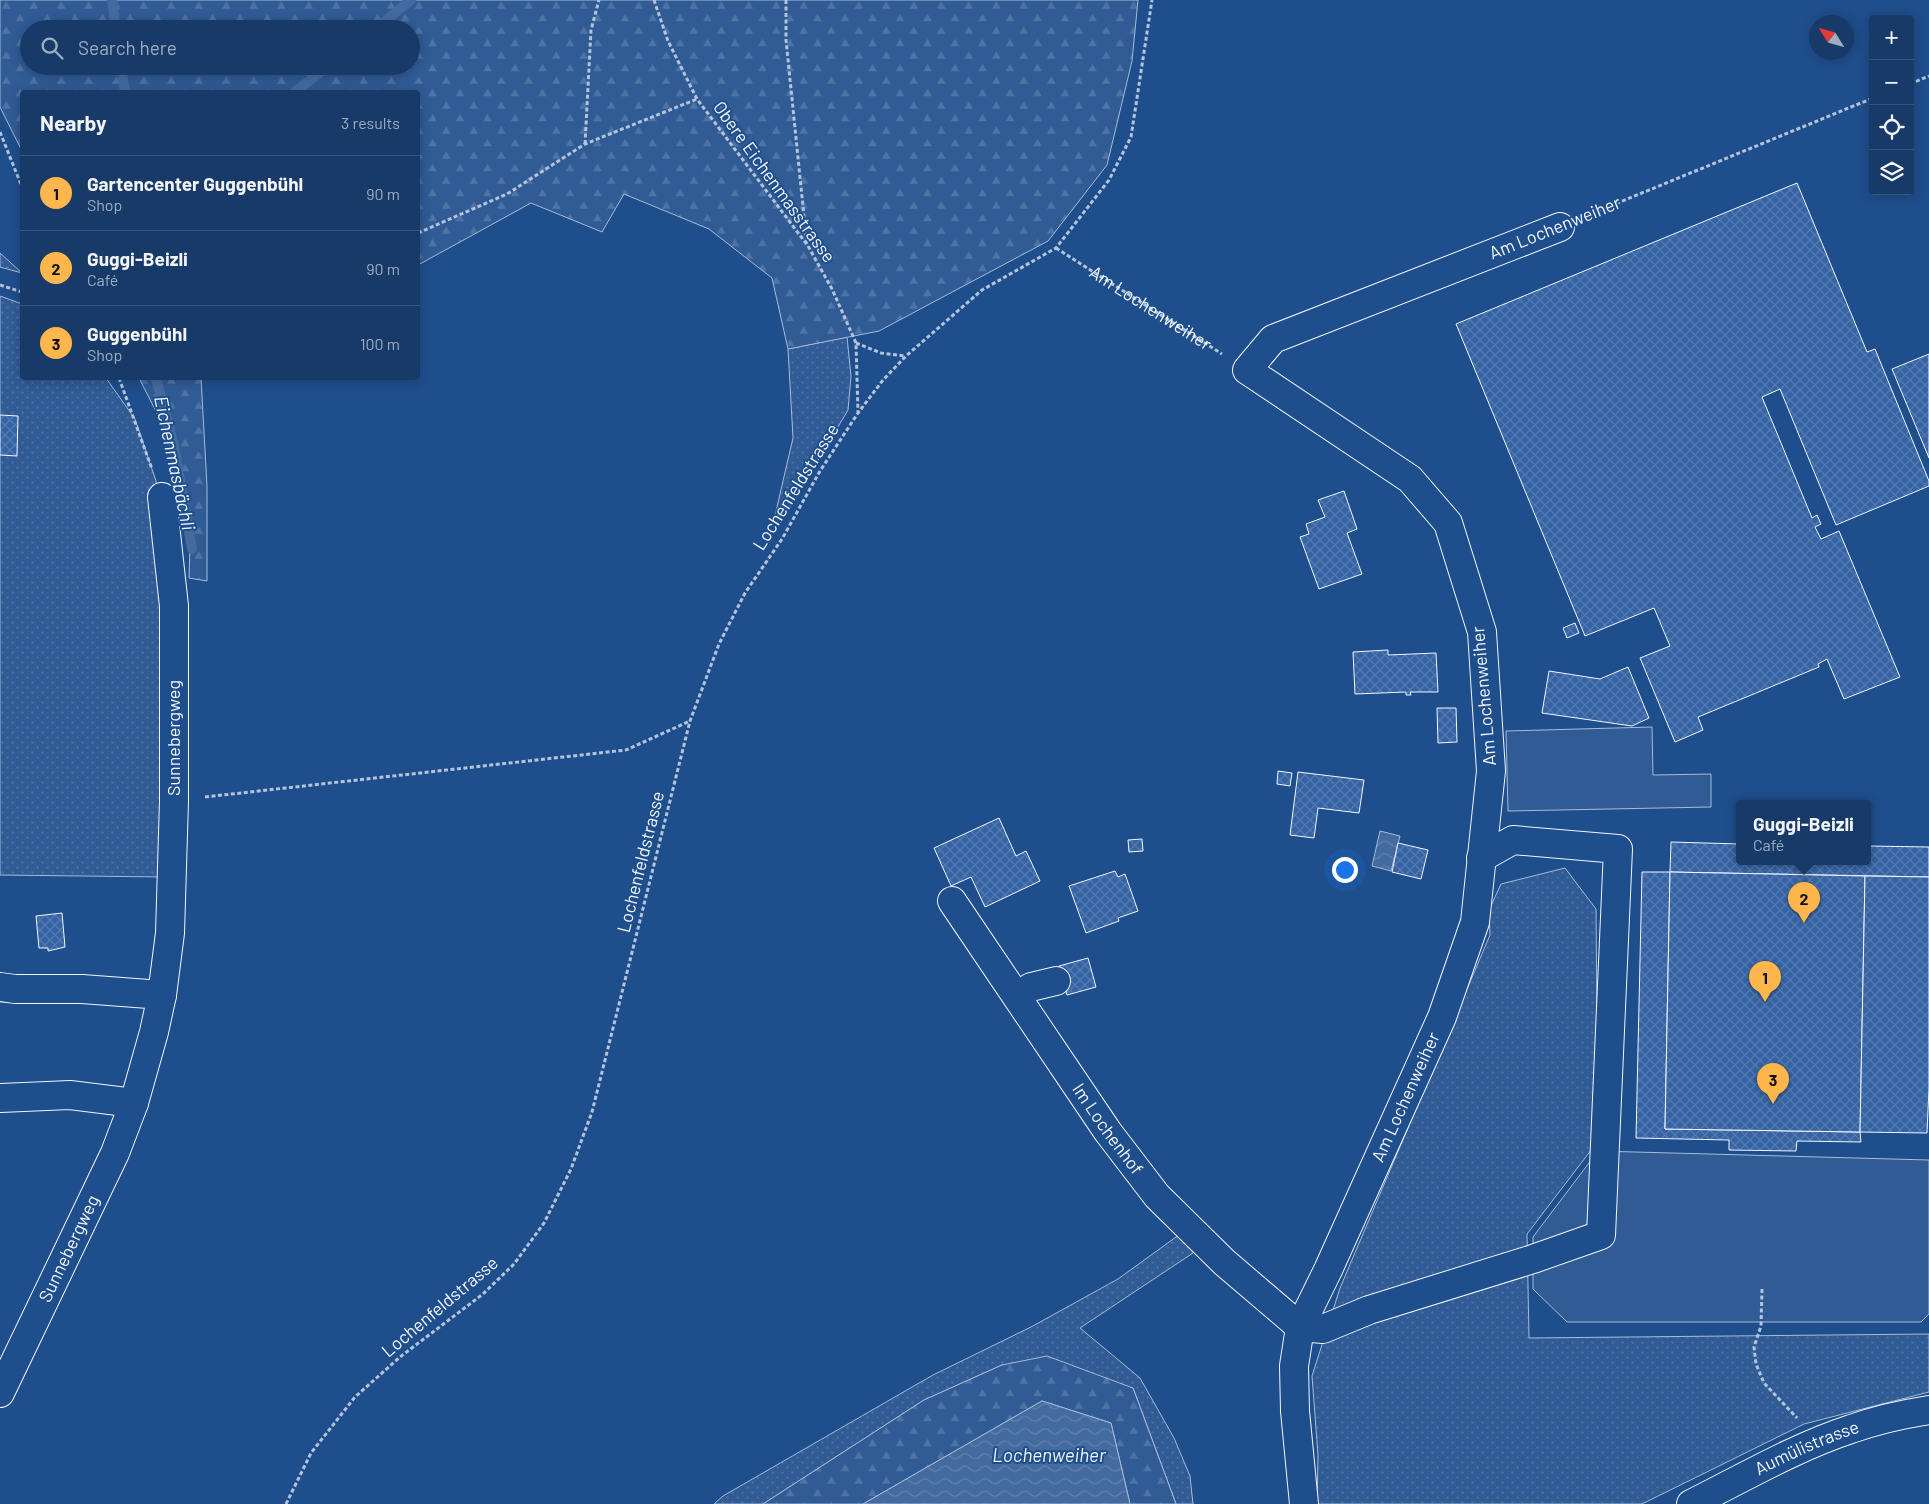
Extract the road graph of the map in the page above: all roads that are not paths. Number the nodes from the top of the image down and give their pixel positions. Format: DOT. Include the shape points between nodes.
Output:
graph roads {
  1 [pos="1560,227"];
  2 [pos="162,497"];
  3 [pos="1481,858"];
  4 [pos="952,900"];
  5 [pos="1056,981"];
  6 [pos="0,987"];
  7 [pos="162,995"];
  8 [pos="1018,996"];
  9 [pos="0,1098"];
  10 [pos="134,1103"];
  11 [pos="1300,1327"];
  12 [pos="0,1393"];
  13 [pos="1929,1410"];
  14 [pos="1304,1504"];
  15 [pos="1692,1504"];
  1 -- 3 [label="street, Am Lochenweiher" via="1273,339 1247,370 1410,479 1448,523 1482,632 1491,771"];
  2 -- 7 [label="street, Sunnebergweg" via="174,606 170,933"];
  3 -- 11 [label="street, Am Lochenweiher" via="1475,922 1442,1018"];
  3 -- 11 [label="street" via="1513,840 1618,849 1601,1234 1533,1259 1369,1310 1323,1330"];
  4 -- 8 [label="street, Im Lochenhof"];
  5 -- 8 [label="street" via="1031,987"];
  6 -- 7 [label="street"];
  7 -- 10 [label="street, Sunnebergweg"];
  8 -- 11 [label="street, Im Lochenhof" via="1108,1132 1157,1196 1224,1262"];
  9 -- 10 [label="street" via="70,1096"];
  10 -- 12 [label="street, Sunnebergweg" via="115,1153"];
  11 -- 14 [label="street, Am Lochenweiher" via="1294,1366 1295,1411"];
  13 -- 15 [label="street, Aumülistrasse" via="1850,1429"];
}
